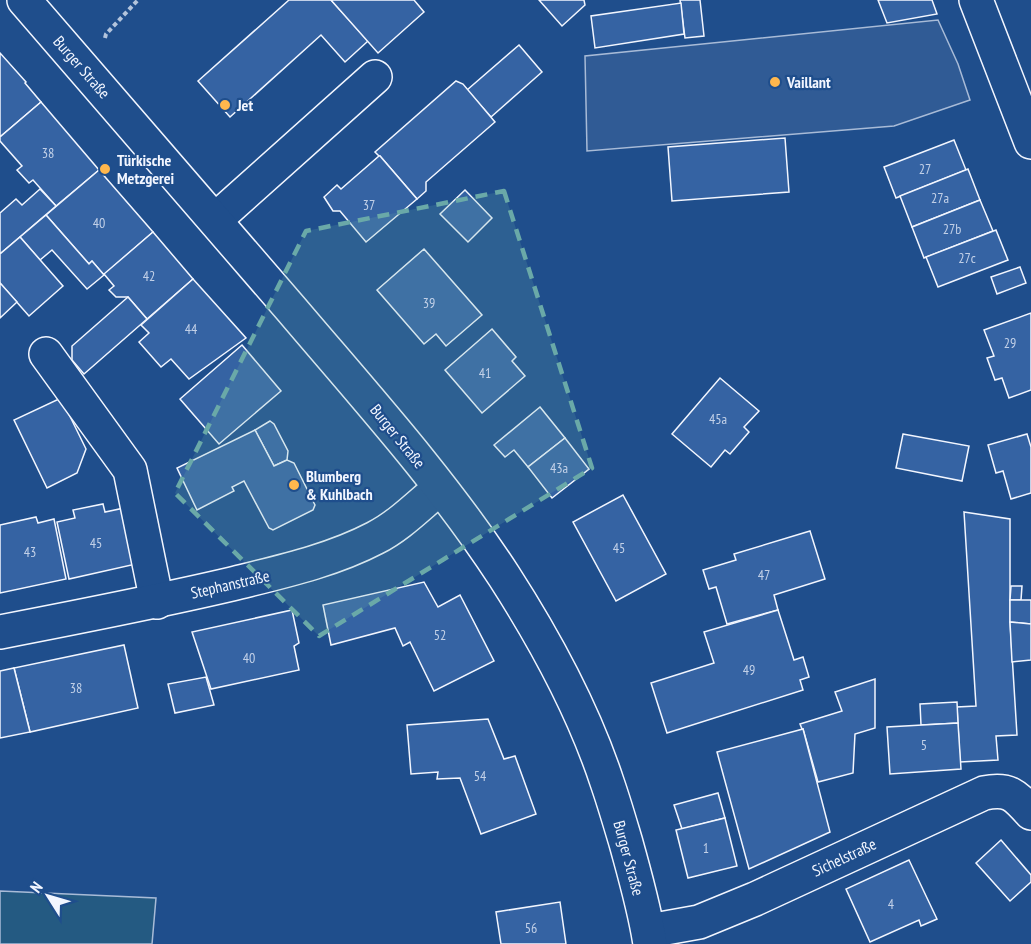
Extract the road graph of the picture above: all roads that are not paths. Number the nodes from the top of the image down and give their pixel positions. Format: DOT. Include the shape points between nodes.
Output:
graph roads {
  1 [pos="24,0"];
  2 [pos="976,0"];
  3 [pos="375,77"];
  4 [pos="1031,142"];
  5 [pos="215,220"];
  6 [pos="46,354"];
  7 [pos="440,488"];
  8 [pos="157,602"];
  9 [pos="0,632"];
  10 [pos="1031,813"];
  11 [pos="650,938"];
  1 -- 5 [label="main road, Burger Straße"];
  2 -- 4 [label="main road"];
  3 -- 5 [label="main road"];
  5 -- 7 [label="main road, Burger Straße"];
  6 -- 8 [label="main road" via="130,470"];
  7 -- 8 [label="main road, Stephanstraße" via="391,528 333,556"];
  7 -- 11 [label="main road, Burger Straße" via="505,578 587,731 607,780"];
  8 -- 9 [label="main road, Stephanstraße"];
  10 -- 11 [label="main road, Sichelstraße" via="1011,793 984,793 755,899"];
}
